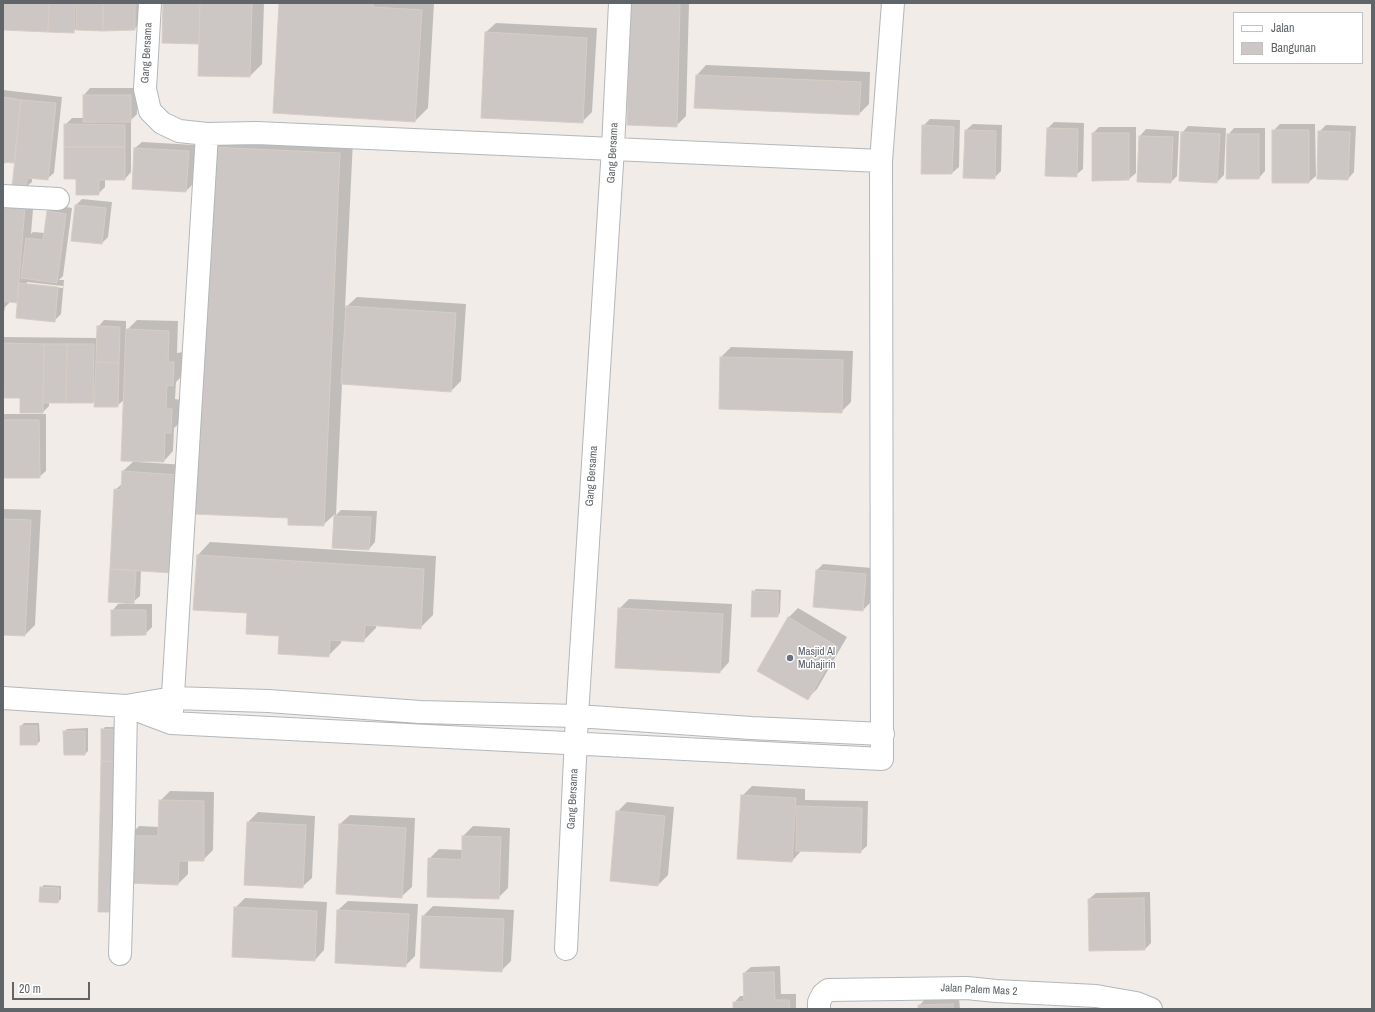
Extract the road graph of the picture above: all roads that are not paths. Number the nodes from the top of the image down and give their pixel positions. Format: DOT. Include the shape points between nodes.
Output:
graph roads {
  1 [pos="150,3"];
  2 [pos="620,3"];
  3 [pos="893,3"];
  4 [pos="207,134"];
  5 [pos="613,148"];
  6 [pos="881,161"];
  7 [pos="3,196"];
  8 [pos="58,199"];
  9 [pos="3,698"];
  10 [pos="173,698"];
  11 [pos="268,701"];
  12 [pos="126,706"];
  13 [pos="420,712"];
  14 [pos="577,716"];
  15 [pos="171,723"];
  16 [pos="266,728"];
  17 [pos="751,728"];
  18 [pos="883,734"];
  19 [pos="420,736"];
  20 [pos="575,744"];
  21 [pos="749,753"];
  22 [pos="566,949"];
  23 [pos="120,954"];
  24 [pos="996,1000"];
  25 [pos="820,1009"];
  26 [pos="1151,1009"];
  1 -- 4 [label="street, Gang Bersama" via="145,89 150,111 162,123 179,131"];
  2 -- 5 [label="street, Gang Bersama"];
  3 -- 6 [label="street"];
  4 -- 5 [label="street, Gang Bersama" via="258,133"];
  4 -- 10 [label="street"];
  5 -- 6 [label="street, Gang Bersama"];
  5 -- 14 [label="street, Gang Bersama"];
  6 -- 18 [label="street"];
  7 -- 8 [label="street"];
  9 -- 12 [label="street"];
  10 -- 11 [label="street"];
  10 -- 12 [label="street"];
  10 -- 15 [label="street"];
  11 -- 13 [label="street"];
  11 -- 16 [label="street"];
  12 -- 15 [label="street"];
  12 -- 23 [label="street"];
  13 -- 14 [label="street"];
  13 -- 19 [label="street"];
  14 -- 17 [label="street"];
  14 -- 20 [label="street, Gang Bersama"];
  15 -- 16 [label="street"];
  16 -- 19 [label="street"];
  17 -- 18 [label="street"];
  17 -- 21 [label="street"];
  18 -- 21 [label="street" via="882,760"];
  19 -- 20 [label="street"];
  20 -- 21 [label="street"];
  20 -- 22 [label="street, Gang Bersama"];
  24 -- 25 [label="street, Jalan Palem Mas 2" via="968,988 828,990 819,1002"];
  24 -- 26 [label="street, Jalan Palem Mas 2" via="1096,996"];
}
